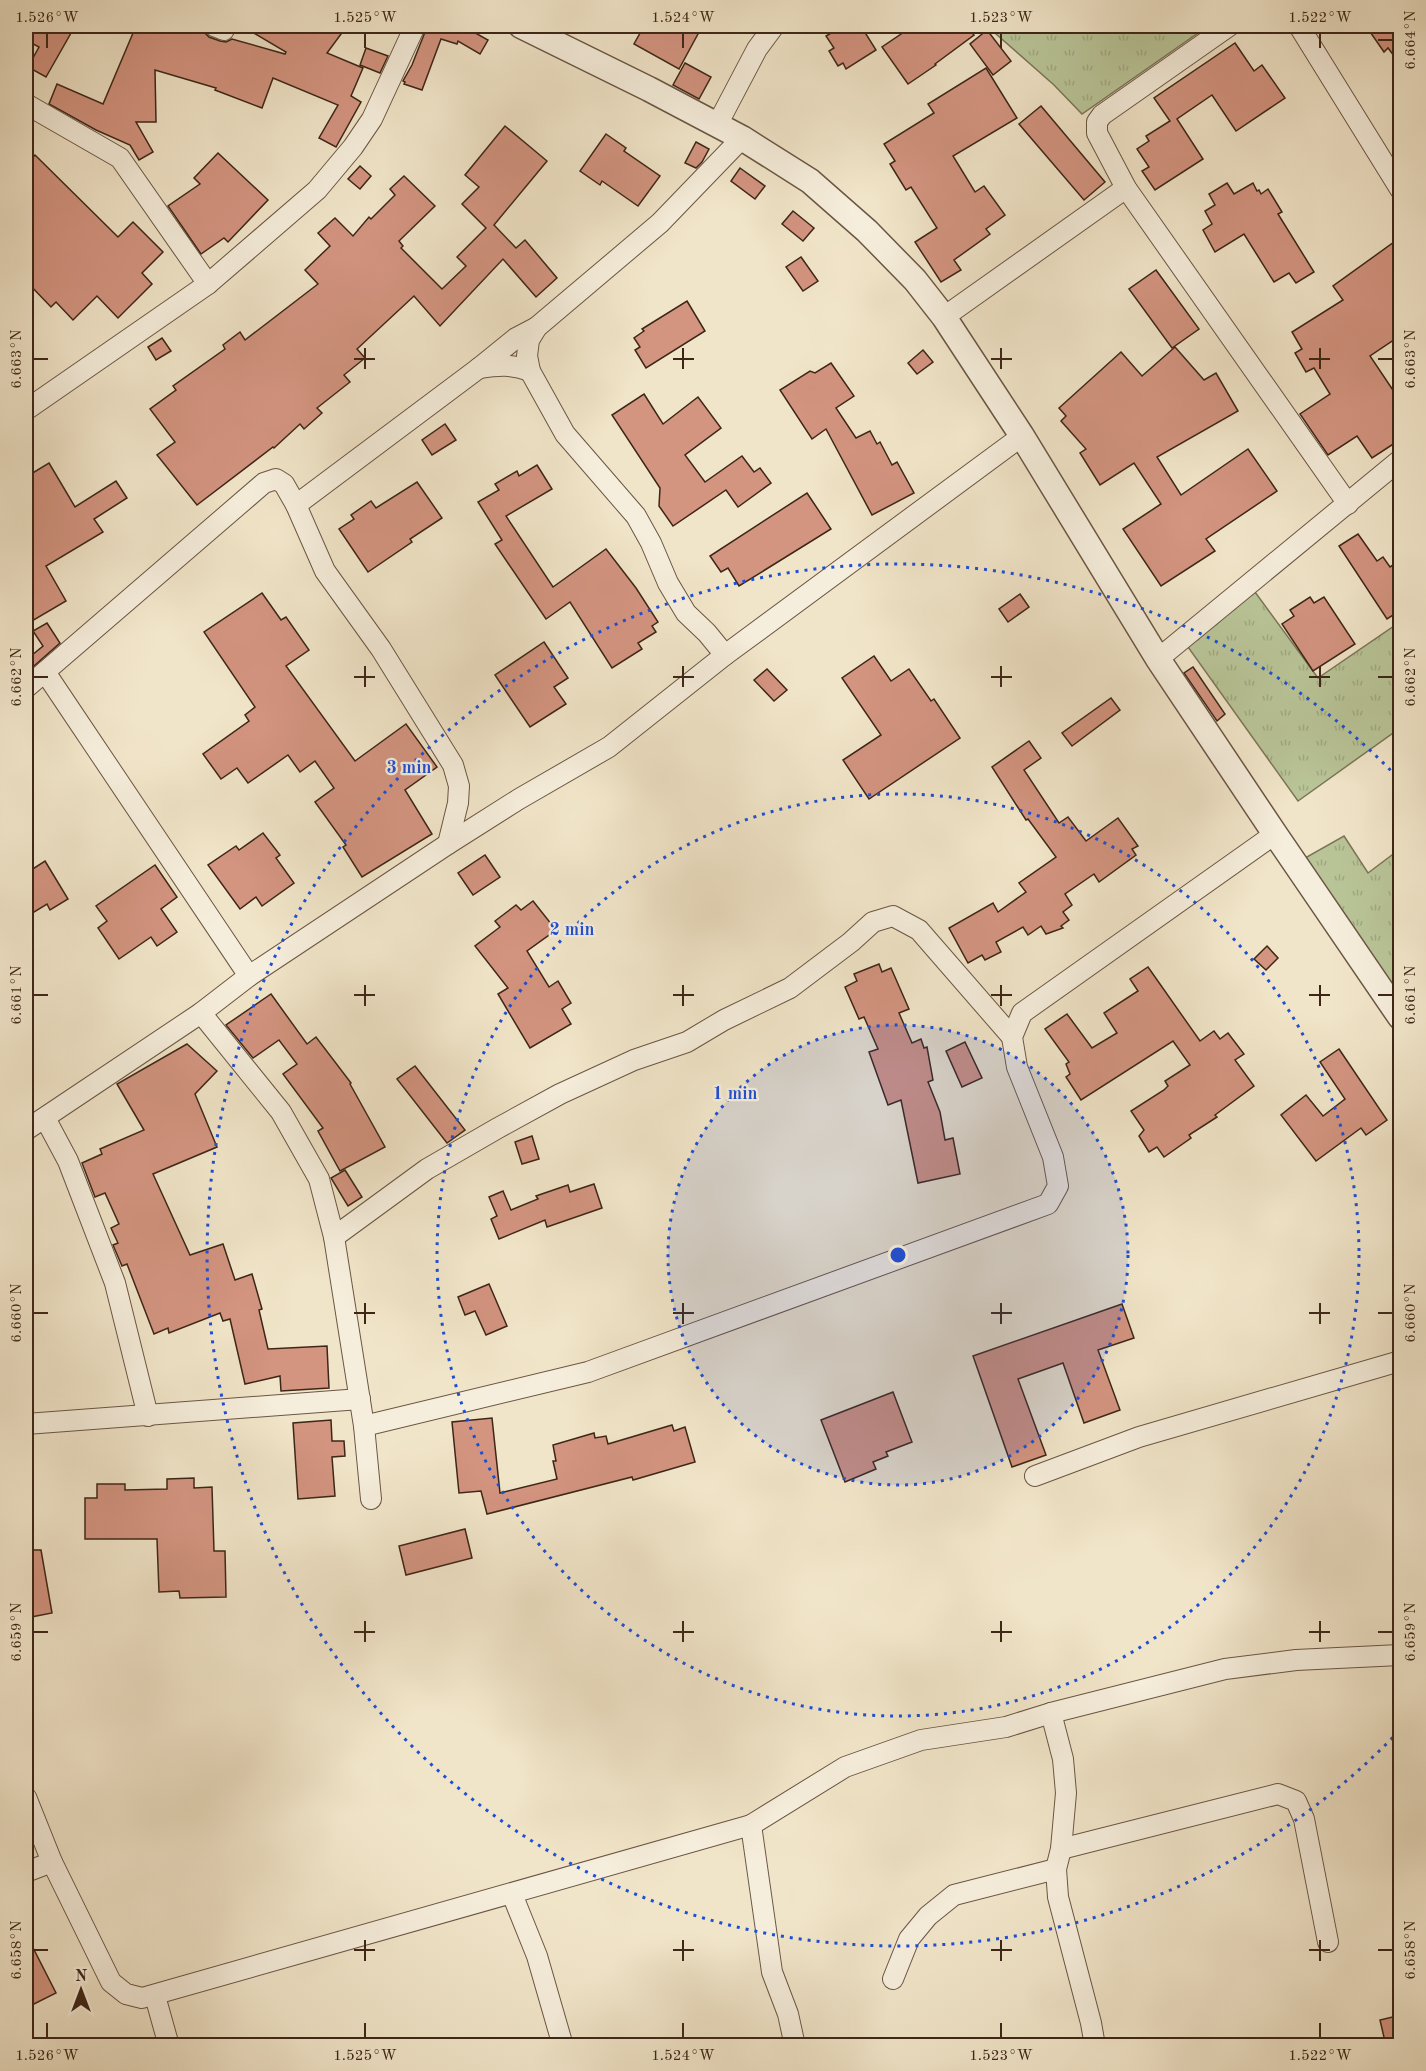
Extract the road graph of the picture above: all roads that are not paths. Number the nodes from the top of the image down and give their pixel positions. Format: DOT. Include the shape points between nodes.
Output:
graph roads {
  1 [pos="415,26"];
  2 [pos="520,26"];
  3 [pos="774,26"];
  4 [pos="1229,26"];
  5 [pos="1299,26"];
  6 [pos="26,104"];
  7 [pos="717,124"];
  8 [pos="742,138"];
  9 [pos="1126,188"];
  10 [pos="1401,189"];
  11 [pos="208,284"];
  12 [pos="944,317"];
  13 [pos="537,327"];
  14 [pos="479,368"];
  15 [pos="530,371"];
  16 [pos="29,400"];
  17 [pos="1022,436"];
  18 [pos="1401,460"];
  19 [pos="1348,504"];
  20 [pos="296,505"];
  21 [pos="725,655"];
  22 [pos="1158,659"];
  23 [pos="45,672"];
  24 [pos="26,688"];
  25 [pos="1275,834"];
  26 [pos="448,844"];
  27 [pos="249,976"];
  28 [pos="201,1013"];
  29 [pos="1401,1017"];
  30 [pos="1012,1036"];
  31 [pos="45,1118"];
  32 [pos="26,1130"];
  33 [pos="334,1237"];
  34 [pos="1401,1361"];
  35 [pos="360,1399"];
  36 [pos="147,1416"];
  37 [pos="26,1424"];
  38 [pos="364,1426"];
  39 [pos="1035,1476"];
  40 [pos="371,1499"];
  41 [pos="1401,1655"];
  42 [pos="1051,1713"];
  43 [pos="26,1797"];
  44 [pos="751,1825"];
  45 [pos="1061,1849"];
  46 [pos="52,1862"];
  47 [pos="1056,1869"];
  48 [pos="26,1872"];
  49 [pos="512,1894"];
  50 [pos="1328,1941"];
  51 [pos="892,1979"];
  52 [pos="155,1996"];
  53 [pos="169,2046"];
  54 [pos="563,2046"];
  55 [pos="795,2046"];
  56 [pos="1095,2046"];
  1 -- 11 [label="street" via="372,119 353,147 317,190"];
  2 -- 7 [label="street"];
  3 -- 7 [label="street"];
  4 -- 9 [label="street" via="1097,122 1097,134"];
  5 -- 10 [label="street"];
  6 -- 11 [label="street" via="120,158"];
  7 -- 8 [label="street"];
  8 -- 12 [label="street" via="810,181 867,231 915,280"];
  8 -- 13 [label="street" via="660,223"];
  9 -- 12 [label="street"];
  9 -- 19 [label="street"];
  11 -- 16 [label="street"];
  12 -- 17 [label="street"];
  13 -- 14 [label="street" via="516,338"];
  13 -- 15 [label="street" via="526,356"];
  14 -- 15 [label="street" via="503,364"];
  14 -- 20 [label="street"];
  15 -- 21 [label="street" via="565,434 636,516 686,613"];
  17 -- 21 [label="street"];
  17 -- 22 [label="street"];
  18 -- 19 [label="street"];
  19 -- 22 [label="street"];
  20 -- 23 [label="street" via="284,484 276,480 264,483"];
  20 -- 26 [label="street" via="325,570 381,648 453,765 459,786 458,803"];
  21 -- 26 [label="street" via="609,747"];
  22 -- 25 [label="street"];
  23 -- 24 [label="street"];
  23 -- 27 [label="street"];
  25 -- 29 [label="street"];
  25 -- 30 [label="street" via="1022,1013"];
  26 -- 27 [label="street"];
  27 -- 28 [label="street"];
  28 -- 31 [label="street"];
  28 -- 33 [label="street" via="280,1112 319,1179"];
  30 -- 33 [label="street" via="919,930 892,916 873,922 790,987 687,1042 633,1060 498,1128 427,1169"];
  30 -- 38 [label="street" via="1017,1067 1053,1157 1058,1186 1048,1204 588,1372"];
  31 -- 32 [label="street"];
  31 -- 36 [label="street" via="68,1161 115,1283"];
  33 -- 35 [label="street"];
  34 -- 39 [label="street" via="1139,1437"];
  35 -- 36 [label="street"];
  35 -- 38 [label="street"];
  36 -- 37 [label="street"];
  38 -- 40 [label="street"];
  41 -- 42 [label="street" via="1296,1660 1225,1669"];
  42 -- 44 [label="street" via="1006,1727 921,1740 845,1767"];
  42 -- 45 [label="street" via="1063,1759 1066,1793"];
  43 -- 46 [label="street"];
  44 -- 49 [label="street"];
  44 -- 55 [label="street" via="772,1972"];
  45 -- 47 [label="street"];
  45 -- 50 [label="street" via="1278,1794 1296,1801 1304,1819"];
  46 -- 48 [label="street"];
  46 -- 52 [label="street" via="111,1982 126,1994"];
  47 -- 51 [label="street" via="954,1895 928,1916 909,1939"];
  47 -- 56 [label="street" via="1058,1897"];
  49 -- 52 [label="street"];
  49 -- 54 [label="street" via="537,1956"];
  52 -- 53 [label="street"];
}
